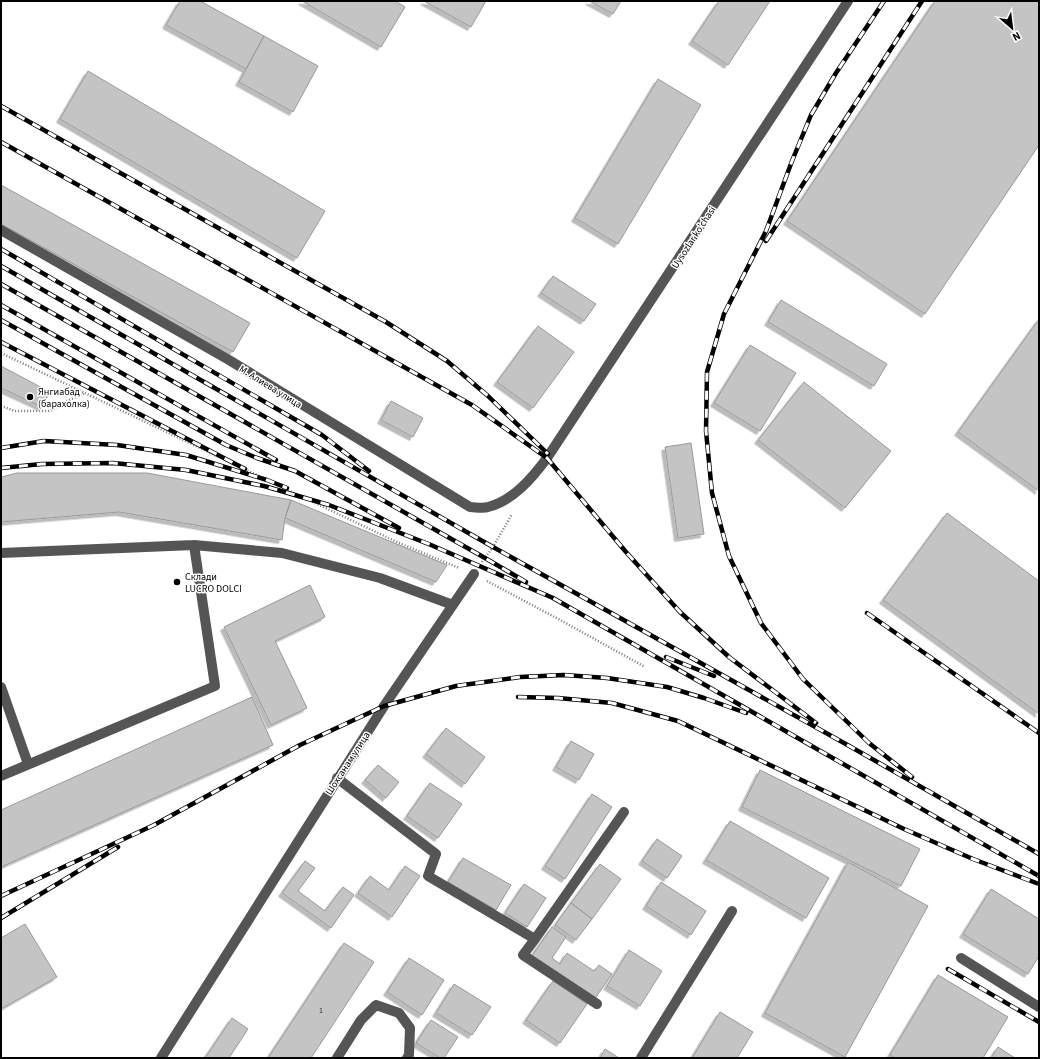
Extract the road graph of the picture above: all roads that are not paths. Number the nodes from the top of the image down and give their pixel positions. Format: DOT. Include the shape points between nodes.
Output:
graph roads {
  1 [pos="848,1"];
  2 [pos="1,230"];
  3 [pos="537,472"];
  4 [pos="194,545"];
  5 [pos="1,553"];
  6 [pos="474,574"];
  7 [pos="453,605"];
  8 [pos="1,687"];
  9 [pos="28,764"];
  10 [pos="1,776"];
  11 [pos="338,778"];
  12 [pos="624,812"];
  13 [pos="732,911"];
  14 [pos="535,939"];
  15 [pos="961,958"];
  16 [pos="597,1004"];
  17 [pos="1039,1007"];
  18 [pos="161,1058"];
  19 [pos="337,1058"];
  20 [pos="407,1058"];
  21 [pos="641,1058"];
  1 -- 3 [label="street, Uysozlar ko'chasi"];
  2 -- 3 [label="street, М. Алиева улица" via="229,360 470,507 488,507 504,500"];
  4 -- 5 [label="street"];
  4 -- 7 [label="street" via="282,553 380,578"];
  4 -- 9 [label="street" via="215,686"];
  6 -- 7 [label="street, Шохсанам улица"];
  7 -- 11 [label="street, Шохсанам улица"];
  8 -- 9 [label="street"];
  9 -- 10 [label="street"];
  11 -- 14 [label="street" via="436,854 428,876"];
  11 -- 18 [label="street, Шохсанам улица"];
  12 -- 14 [label="street"];
  13 -- 21 [label="street"];
  14 -- 16 [label="street" via="523,955"];
  15 -- 17 [label="street"];
  19 -- 20 [label="street" via="361,1020 376,1005 399,1013 410,1028 410,1055"];
}
